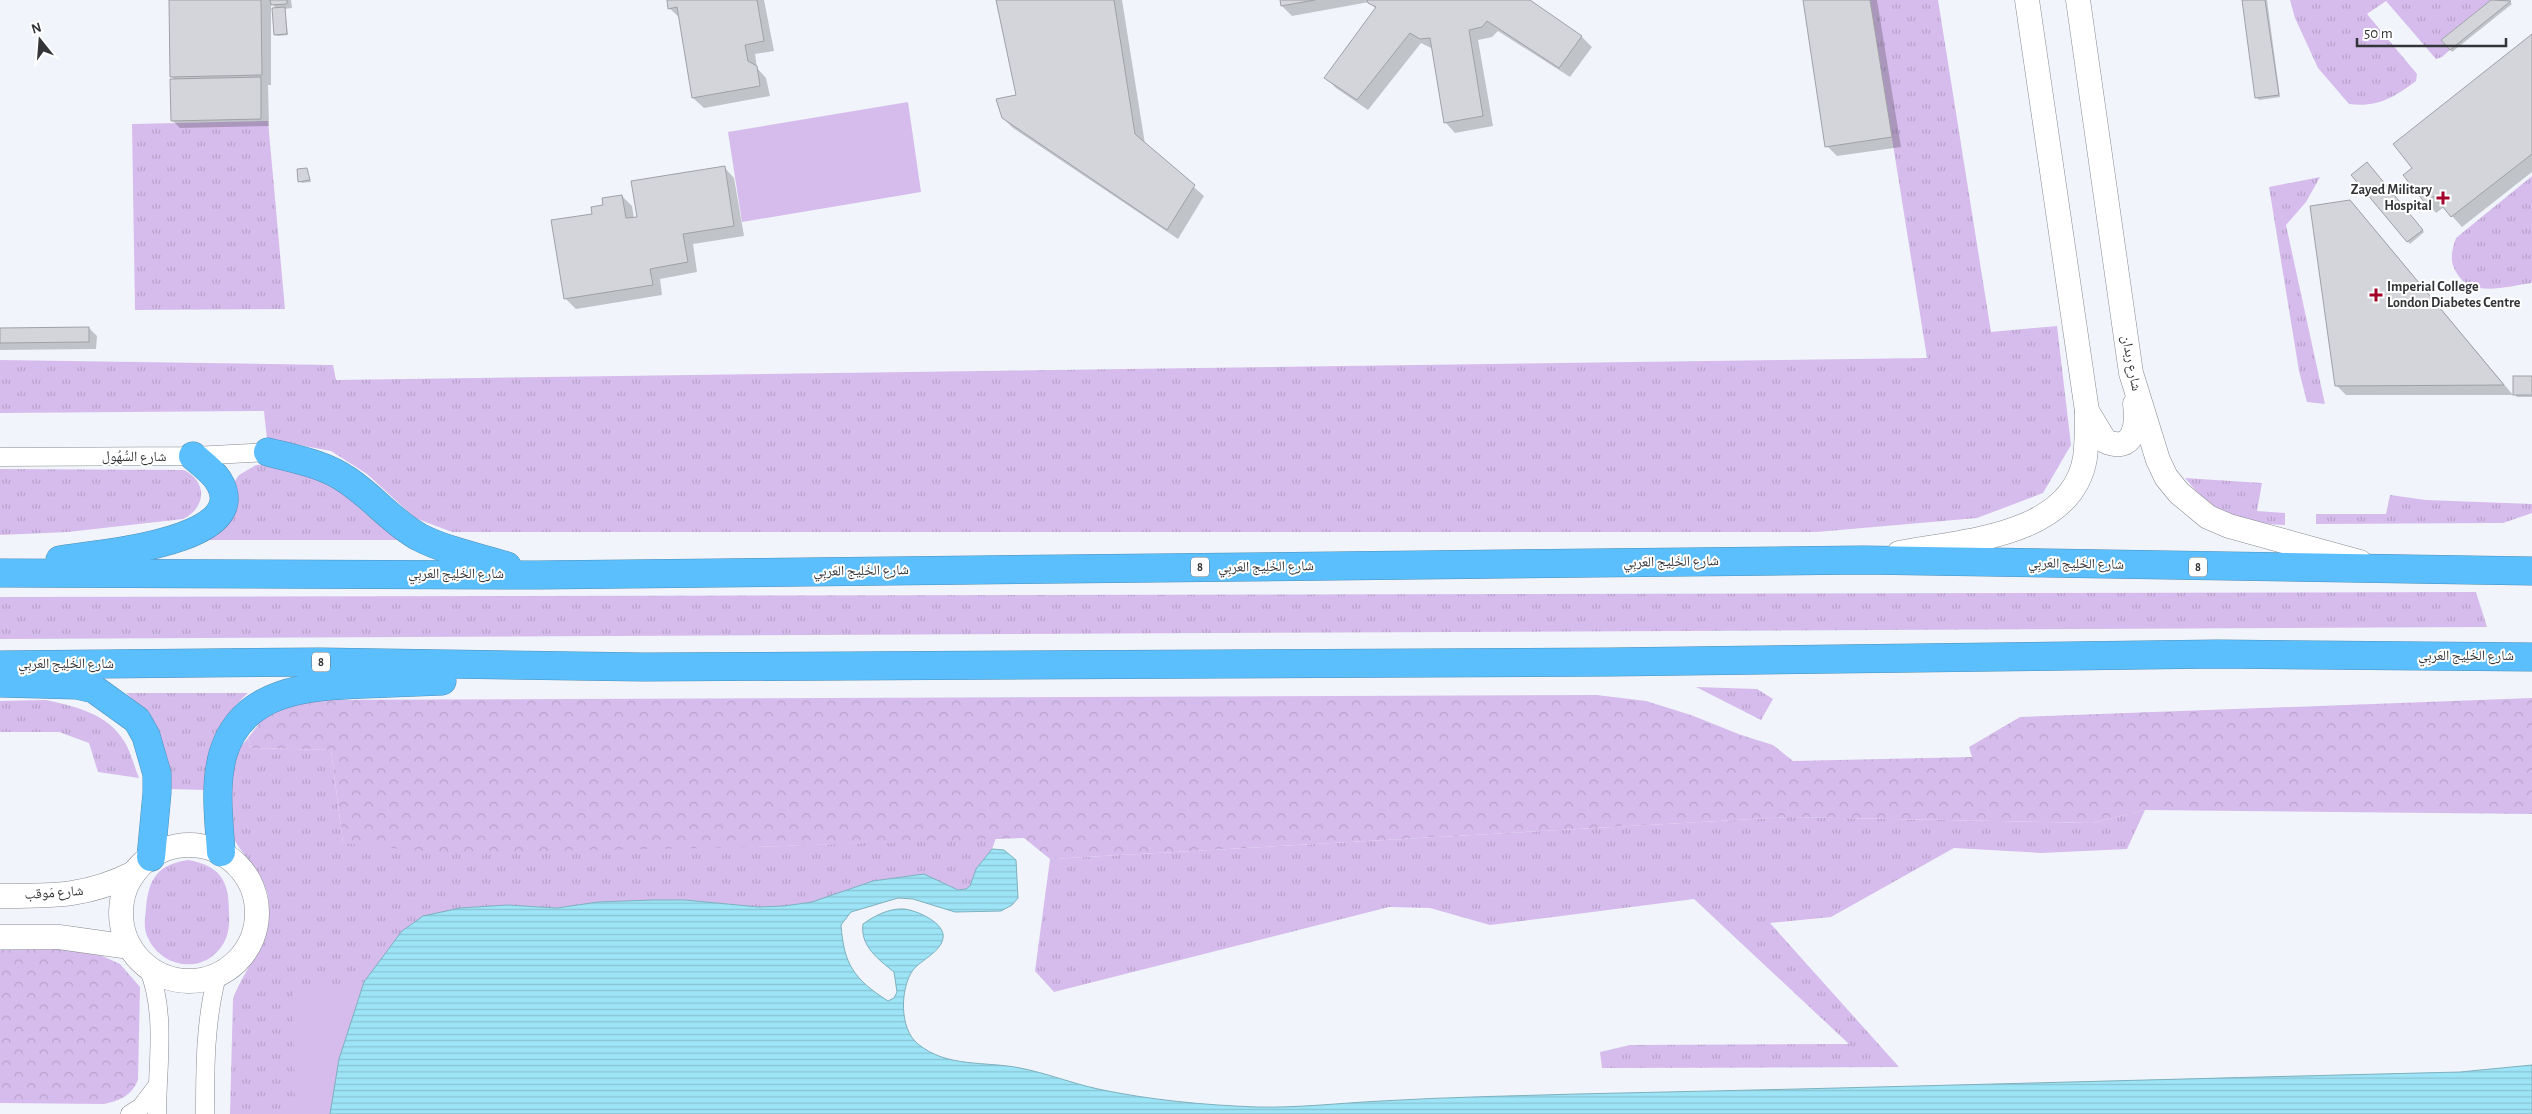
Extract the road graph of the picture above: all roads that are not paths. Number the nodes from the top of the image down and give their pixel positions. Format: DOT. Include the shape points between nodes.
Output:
graph roads {
  1 [pos="2027,0"];
  2 [pos="2078,0"];
  3 [pos="2131,373"];
  4 [pos="2087,411"];
  5 [pos="268,452"];
  6 [pos="193,456"];
  7 [pos="0,457"];
  8 [pos="1863,560"];
  9 [pos="2389,570"];
  10 [pos="0,571"];
  11 [pos="2532,571"];
  12 [pos="537,575"];
  13 [pos="2532,657"];
  14 [pos="0,665"];
  15 [pos="643,667"];
  16 [pos="0,683"];
  17 [pos="221,852"];
  18 [pos="142,865"];
  19 [pos="0,896"];
  20 [pos="0,937"];
  21 [pos="130,947"];
  22 [pos="148,968"];
  23 [pos="217,976"];
  24 [pos="157,1086"];
  25 [pos="130,1114"];
  26 [pos="157,1114"];
  27 [pos="205,1114"];
  1 -- 4 [label="main road"];
  2 -- 3 [label="main road, شارع ربدان"];
  3 -- 4 [label="main road" via="2137,420 2136,430 2128,441 2115,444 2105,441"];
  3 -- 9 [label="main road, شارع ربدان" via="2166,478 2192,505 2208,517 2230,526"];
  4 -- 8 [label="main road" via="2085,459 2072,488 2051,512 2009,532"];
  5 -- 6 [label="street, شارع السُّهُول"];
  5 -- 12 [label="highway" via="325,468 347,479 421,538"];
  6 -- 7 [label="street, شارع السُّهُول"];
  6 -- 10 [label="highway" via="216,477 223,495 218,515 199,531 175,540"];
  8 -- 9 [label="highway, شارع الخَلِيج العَربِي / 8"];
  8 -- 12 [label="highway, شارع الخَلِيج العَربِي / 8"];
  9 -- 11 [label="highway, شارع الخَلِيج العَربِي / 8"];
  10 -- 12 [label="highway, شارع الخَلِيج العَربِي / 8"];
  13 -- 15 [label="highway, شارع الخَلِيج العَربِي / 8" via="2218,654 1602,662"];
  14 -- 15 [label="highway, شارع الخَلِيج العَربِي / 8" via="320,662"];
  15 -- 17 [label="highway" via="449,681 316,686 282,693 243,719 223,752 217,795"];
  16 -- 18 [label="highway" via="77,685 94,689 137,720 146,736 157,774 157,793"];
  17 -- 18 [label="main road" via="204,846 185,845 167,849"];
  17 -- 23 [label="main road" via="237,863 248,878 256,896 258,915 246,951 233,966"];
  18 -- 19 [label="main road, شارع مَوقب" via="99,888 70,895"];
  18 -- 21 [label="main road" via="125,890 121,909 123,929"];
  20 -- 21 [label="main road" via="59,937"];
  21 -- 22 [label="main road"];
  22 -- 23 [label="main road" via="181,981"];
  22 -- 24 [label="street" via="158,1012"];
  23 -- 27 [label="street" via="210,1005"];
  24 -- 25 [label="street" via="146,1102"];
  24 -- 26 [label="street"];
}
